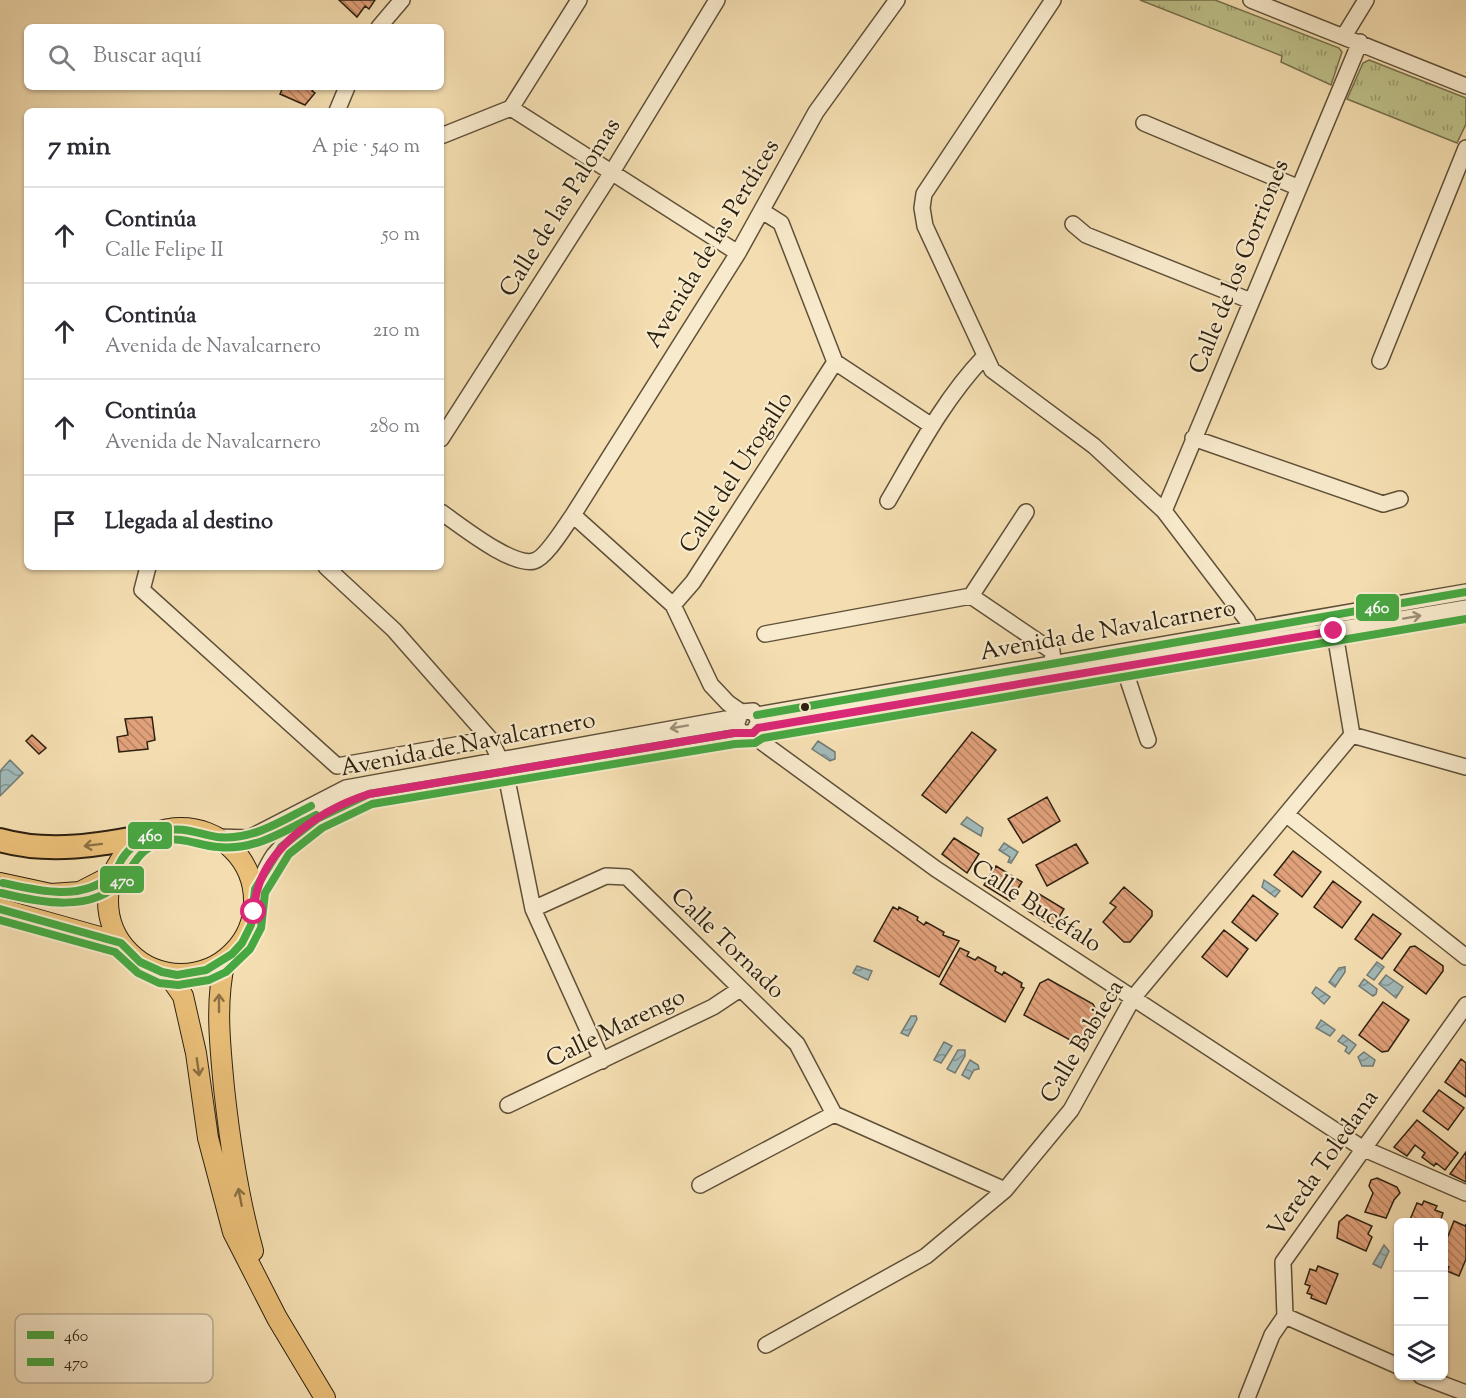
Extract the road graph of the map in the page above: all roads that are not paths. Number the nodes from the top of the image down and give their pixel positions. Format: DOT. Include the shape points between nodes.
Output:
graph roads {
  1 [pos="402,0"];
  2 [pos="579,0"];
  3 [pos="717,0"];
  4 [pos="897,0"];
  5 [pos="1053,0"];
  6 [pos="1251,0"];
  7 [pos="1366,0"];
  8 [pos="382,24"];
  9 [pos="1344,36"];
  10 [pos="1360,42"];
  11 [pos="1466,86"];
  12 [pos="346,90"];
  13 [pos="338,108"];
  14 [pos="511,108"];
  15 [pos="1144,123"];
  16 [pos="444,135"];
  17 [pos="1466,148"];
  18 [pos="612,172"];
  19 [pos="1297,187"];
  20 [pos="762,211"];
  21 [pos="1073,225"];
  22 [pos="738,253"];
  23 [pos="1251,301"];
  24 [pos="984,357"];
  25 [pos="1380,361"];
  26 [pos="835,362"];
  27 [pos="932,426"];
  28 [pos="444,434"];
  29 [pos="1193,438"];
  30 [pos="1400,499"];
  31 [pos="888,501"];
  32 [pos="1164,511"];
  33 [pos="1026,512"];
  34 [pos="444,514"];
  35 [pos="573,515"];
  36 [pos="147,570"];
  37 [pos="329,570"];
  38 [pos="1466,592"];
  39 [pos="971,596"];
  40 [pos="673,605"];
  41 [pos="1466,608"];
  42 [pos="1333,623"];
  43 [pos="765,634"];
  44 [pos="1253,635"];
  45 [pos="1123,665"];
  46 [pos="1054,670"];
  47 [pos="739,715"];
  48 [pos="752,727"];
  49 [pos="1352,735"];
  50 [pos="490,739"];
  51 [pos="1148,740"];
  52 [pos="503,765"];
  53 [pos="1466,767"];
  54 [pos="1287,816"];
  55 [pos="150,835"];
  56 [pos="217,837"];
  57 [pos="0,840"];
  58 [pos="113,875"];
  59 [pos="0,883"];
  60 [pos="254,893"];
  61 [pos="0,909"];
  62 [pos="533,909"];
  63 [pos="121,943"];
  64 [pos="1464,951"];
  65 [pos="225,960"];
  66 [pos="167,973"];
  67 [pos="740,989"];
  68 [pos="1132,998"];
  69 [pos="1464,1008"];
  70 [pos="602,1061"];
  71 [pos="508,1105"];
  72 [pos="834,1114"];
  73 [pos="1362,1148"];
  74 [pos="700,1185"];
  75 [pos="1005,1190"];
  76 [pos="1466,1192"];
  77 [pos="265,1294"];
  78 [pos="1285,1316"];
  79 [pos="766,1345"];
  80 [pos="1394,1364"];
  81 [pos="1431,1380"];
  82 [pos="1460,1391"];
  83 [pos="325,1398"];
  84 [pos="1247,1398"];
  85 [pos="1437,1398"];
  1 -- 8 [label="street"];
  2 -- 14 [label="street"];
  3 -- 18 [label="street, Calle de las Palomas"];
  4 -- 20 [label="street, Avenida de las Perdices" via="816,112"];
  5 -- 24 [label="street" via="924,194 925,226"];
  6 -- 9 [label="street"];
  7 -- 9 [label="street"];
  9 -- 10 [label="street"];
  10 -- 11 [label="street"];
  10 -- 19 [label="street, Calle de los Gorriones"];
  12 -- 13 [label="street"];
  14 -- 16 [label="street"];
  14 -- 18 [label="street"];
  15 -- 19 [label="street"];
  17 -- 25 [label="street"];
  18 -- 22 [label="street"];
  18 -- 28 [label="street, Calle de las Palomas"];
  19 -- 23 [label="street, Calle de los Gorriones"];
  20 -- 22 [label="street, Avenida de las Perdices"];
  20 -- 26 [label="street" via="781,223"];
  21 -- 23 [label="street" via="1086,235"];
  22 -- 35 [label="street, Avenida de las Perdices"];
  23 -- 29 [label="street, Calle de los Gorriones"];
  24 -- 27 [label="street" via="962,380"];
  24 -- 32 [label="street" via="992,370 1094,446"];
  26 -- 27 [label="street"];
  26 -- 40 [label="street, Calle del Urogallo" via="706,564"];
  27 -- 31 [label="street"];
  29 -- 30 [label="street" via="1383,504"];
  29 -- 32 [label="street, Calle de los Gorriones"];
  32 -- 44 [label="street" via="1247,620"];
  33 -- 39 [label="street"];
  34 -- 35 [label="street, Avenida de las Perdices" via="519,561 535,561 544,555"];
  35 -- 40 [label="street"];
  36 -- 50 [label="street" via="142,590 338,766"];
  37 -- 50 [label="street" via="394,630"];
  38 -- 42 [label="street, Avenida de Navalcarnero"];
  39 -- 43 [label="street"];
  39 -- 46 [label="street" via="1052,651"];
  40 -- 47 [label="street" via="711,686"];
  42 -- 41 [label="street, Avenida de Navalcarnero, one-way"];
  42 -- 44 [label="street, Avenida de Navalcarnero"];
  42 -- 49 [label="street"];
  44 -- 45 [label="street, Avenida de Navalcarnero"];
  44 -- 46 [label="street, Avenida de Navalcarnero"];
  45 -- 46 [label="street, Avenida de Navalcarnero"];
  45 -- 51 [label="street, Avenida de Navalcarnero"];
  46 -- 48 [label="street, Avenida de Navalcarnero"];
  47 -- 48 [label="street" via="753,711"];
  47 -- 52 [label="street, Avenida de Navalcarnero, one-way"];
  48 -- 52 [label="street, Avenida de Navalcarnero"];
  48 -- 68 [label="street, Calle Bucéfalo" via="763,743 927,863"];
  49 -- 53 [label="street"];
  49 -- 54 [label="street, Calle Babieca"];
  50 -- 52 [label="street"];
  52 -- 56 [label="street, Avenida de Navalcarnero" via="346,788 249,838"];
  52 -- 60 [label="street, Avenida de Navalcarnero" via="348,801 308,826 274,856"];
  52 -- 62 [label="street"];
  54 -- 64 [label="street"];
  54 -- 68 [label="street, Calle Babieca"];
  55 -- 56 [label="main road" via="184,828"];
  55 -- 57 [label="highway, one-way" via="84,847"];
  55 -- 58 [label="main road" via="122,858"];
  56 -- 60 [label="main road" via="235,852 248,871"];
  58 -- 59 [label="main road" via="80,892 51,894"];
  58 -- 63 [label="main road" via="108,910"];
  60 -- 65 [label="main road" via="249,931"];
  61 -- 63 [label="main road"];
  62 -- 67 [label="street, Calle Tornado" via="606,876 627,878"];
  62 -- 70 [label="street"];
  63 -- 66 [label="main road" via="133,957"];
  65 -- 66 [label="main road" via="207,970"];
  77 -- 65 [label="main road, one-way" via="244,1220 230,1142 219,1033 218,990"];
  66 -- 77 [label="main road, one-way" via="183,996 208,1138 233,1232"];
  67 -- 70 [label="street, Calle Marengo" via="713,1007"];
  67 -- 72 [label="street, Calle Tornado" via="797,1044"];
  68 -- 73 [label="street, Calle Bucéfalo"];
  68 -- 75 [label="street, Calle Babieca" via="1071,1110"];
  69 -- 73 [label="street, Vereda Toledana"];
  70 -- 71 [label="street, Calle Marengo"];
  72 -- 74 [label="street"];
  72 -- 75 [label="street"];
  73 -- 76 [label="street, Calle Bucéfalo"];
  73 -- 78 [label="street, Vereda Toledana" via="1283,1262"];
  75 -- 79 [label="street, Calle Babieca" via="926,1256"];
  77 -- 83 [label="main road"];
  78 -- 80 [label="street"];
  78 -- 84 [label="street" via="1272,1335"];
  81 -- 82 [label="street"];
  82 -- 85 [label="street"];
}
